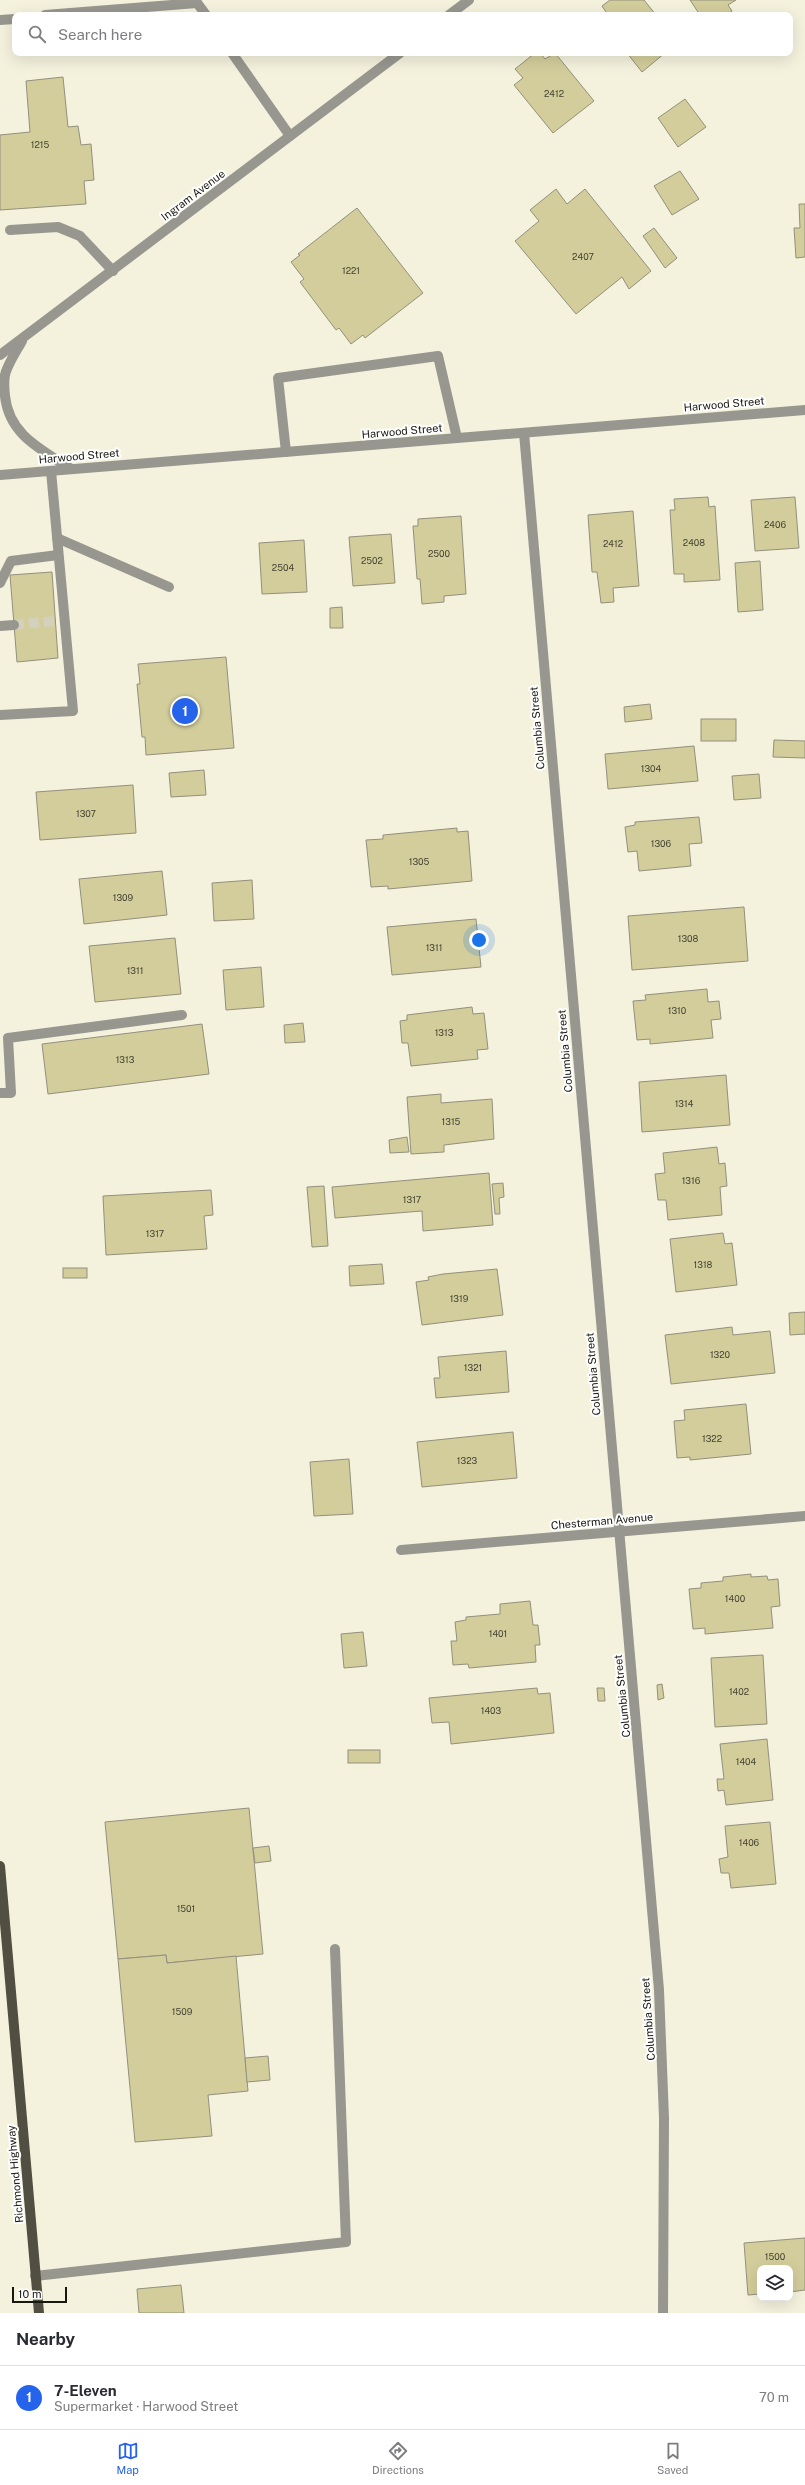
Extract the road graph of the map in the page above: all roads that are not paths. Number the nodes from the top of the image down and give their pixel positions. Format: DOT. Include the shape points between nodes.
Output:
graph roads {
  1 [pos="469,0"];
  2 [pos="196,1"];
  3 [pos="77,12"];
  4 [pos="204,12"];
  5 [pos="453,12"];
  6 [pos="12,19"];
  7 [pos="0,20"];
  8 [pos="234,56"];
  9 [pos="396,56"];
  10 [pos="290,136"];
  11 [pos="10,230"];
  12 [pos="113,271"];
  13 [pos="23,340"];
  14 [pos="0,355"];
  15 [pos="805,410"];
  16 [pos="524,433"];
  17 [pos="457,438"];
  18 [pos="286,452"];
  19 [pos="71,469"];
  20 [pos="51,471"];
  21 [pos="0,475"];
  22 [pos="57,538"];
  23 [pos="58,554"];
  24 [pos="0,583"];
  25 [pos="168,587"];
  26 [pos="14,625"];
  27 [pos="0,626"];
  28 [pos="0,715"];
  29 [pos="182,1015"];
  30 [pos="4,1038"];
  31 [pos="0,1093"];
  32 [pos="805,1516"];
  33 [pos="618,1531"];
  34 [pos="402,1550"];
  35 [pos="0,1866"];
  36 [pos="335,1949"];
  37 [pos="35,2276"];
  38 [pos="39,2313"];
  39 [pos="663,2313"];
  1 -- 5 [label="street"];
  2 -- 3 [label="street"];
  2 -- 4 [label="street"];
  6 -- 7 [label="street"];
  8 -- 10 [label="street"];
  9 -- 10 [label="street, Ingram Avenue"];
  10 -- 12 [label="street, Ingram Avenue"];
  11 -- 12 [label="street" via="58,227 80,236"];
  12 -- 13 [label="street, Ingram Avenue"];
  13 -- 14 [label="street, Ingram Avenue"];
  13 -- 19 [label="street" via="6,374 4,389 8,413 12,423 27,439"];
  15 -- 16 [label="street, Harwood Street"];
  16 -- 17 [label="street, Harwood Street"];
  16 -- 33 [label="street, Columbia Street"];
  17 -- 18 [label="street, Harwood Street"];
  17 -- 18 [label="street" via="438,356 278,378"];
  18 -- 19 [label="street, Harwood Street"];
  19 -- 20 [label="street, Harwood Street"];
  20 -- 21 [label="street, Harwood Street"];
  20 -- 22 [label="street"];
  22 -- 23 [label="street"];
  22 -- 25 [label="street"];
  23 -- 24 [label="street" via="11,561"];
  23 -- 28 [label="street" via="60,621 73,711"];
  26 -- 27 [label="street"];
  29 -- 30 [label="street"];
  30 -- 31 [label="street" via="11,1093"];
  32 -- 33 [label="street, Chesterman Avenue"];
  33 -- 34 [label="street, Chesterman Avenue"];
  33 -- 39 [label="street, Columbia Street" via="642,1771 659,1990 664,2118"];
  35 -- 37 [label="main road, Richmond Highway"];
  36 -- 37 [label="street" via="346,2242"];
  37 -- 38 [label="main road, Richmond Highway"];
}
